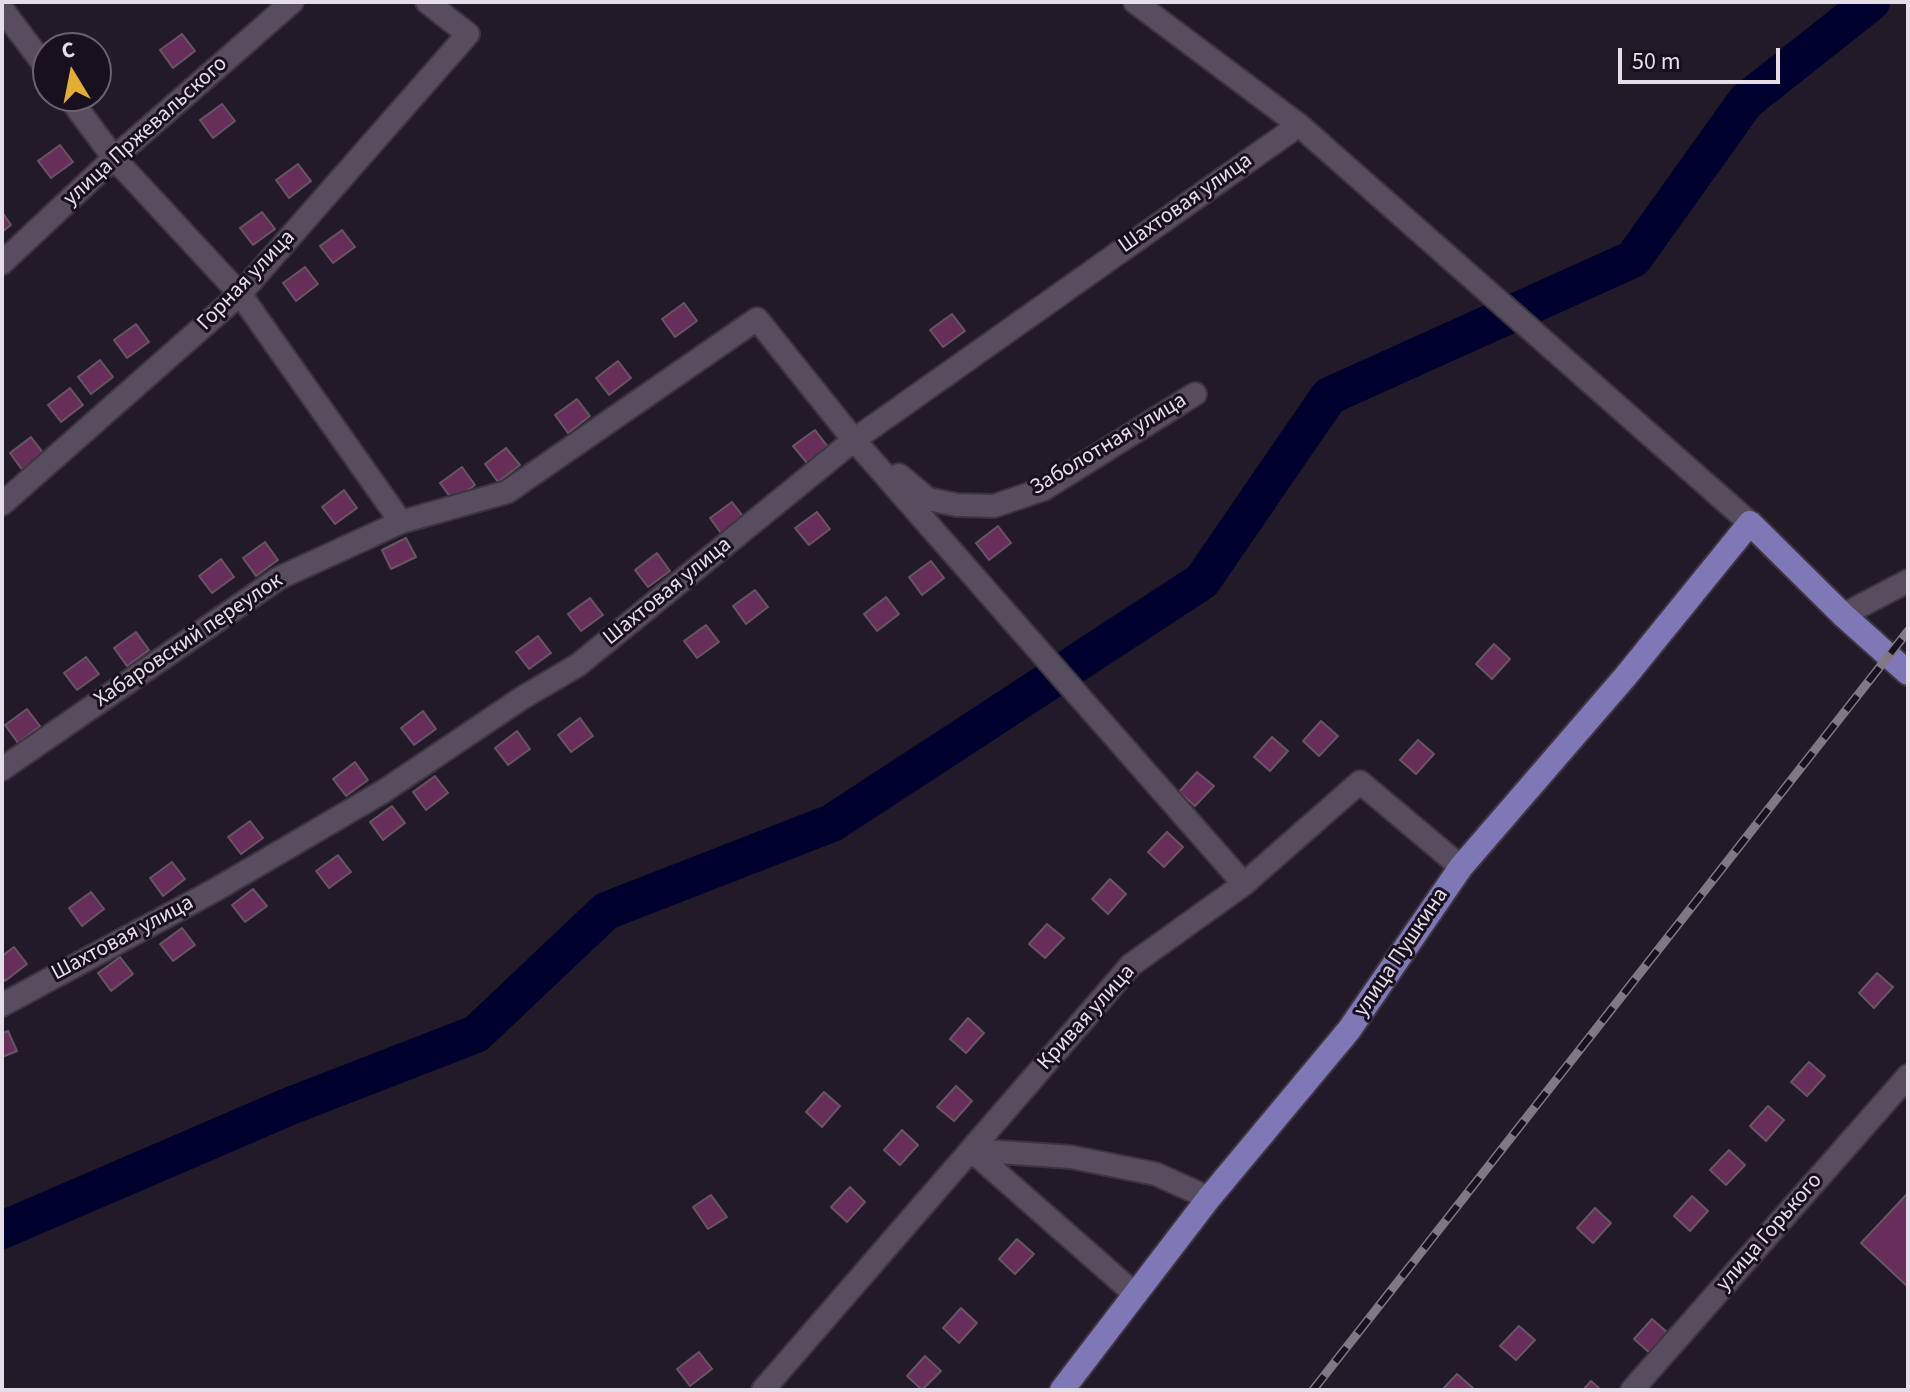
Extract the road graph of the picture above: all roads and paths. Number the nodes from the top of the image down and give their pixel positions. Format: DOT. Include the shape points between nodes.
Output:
graph roads {
  1 [pos="292,2"];
  2 [pos="427,2"];
  3 [pos="1135,2"];
  4 [pos="2,9"];
  5 [pos="32,49"];
  6 [pos="80,112"];
  7 [pos="1299,125"];
  8 [pos="114,158"];
  9 [pos="2,263"];
  10 [pos="240,294"];
  11 [pos="1195,394"];
  12 [pos="854,440"];
  13 [pos="2,504"];
  14 [pos="401,522"];
  15 [pos="1750,523"];
  16 [pos="1908,581"];
  17 [pos="1843,615"];
  18 [pos="1908,673"];
  19 [pos="2,769"];
  20 [pos="1461,867"];
  21 [pos="1244,884"];
  22 [pos="2,1005"];
  23 [pos="1908,1076"];
  24 [pos="971,1150"];
  25 [pos="1209,1198"];
  26 [pos="1136,1295"];
  27 [pos="763,1390"];
  28 [pos="1062,1390"];
  29 [pos="1632,1390"];
  1 -- 8 [label="street, улица Пржевальского"];
  2 -- 10 [label="street, Горная улица" via="468,34"];
  3 -- 7 [label="street"];
  4 -- 5 [label="street"];
  6 -- 8 [label="street"];
  7 -- 12 [label="street, Шахтовая улица"];
  7 -- 15 [label="street"];
  8 -- 9 [label="street, улица Пржевальского"];
  8 -- 10 [label="street"];
  10 -- 13 [label="street, Горная улица"];
  10 -- 14 [label="street"];
  11 -- 12 [label="street, Заболотная улица" via="1044,489 994,506 928,499"];
  12 -- 14 [label="street, Хабаровский переулок" via="757,319 507,492"];
  12 -- 21 [label="street"];
  12 -- 22 [label="street, Шахтовая улица" via="578,665 384,791"];
  14 -- 19 [label="street, Хабаровский переулок" via="279,578"];
  15 -- 17 [label="main road"];
  15 -- 20 [label="main road, улица Пушкина"];
  16 -- 17 [label="street"];
  17 -- 18 [label="main road"];
  20 -- 21 [label="street, Кривая улица" via="1360,782"];
  20 -- 25 [label="main road, улица Пушкина" via="1349,1030"];
  21 -- 24 [label="street, Кривая улица" via="1131,965"];
  23 -- 29 [label="street, улица Горького"];
  24 -- 25 [label="street" via="1071,1157 1156,1174"];
  24 -- 26 [label="street"];
  24 -- 27 [label="street, Кривая улица"];
  25 -- 26 [label="main road, улица Пушкина"];
  26 -- 28 [label="main road, улица Пушкина"];
}
